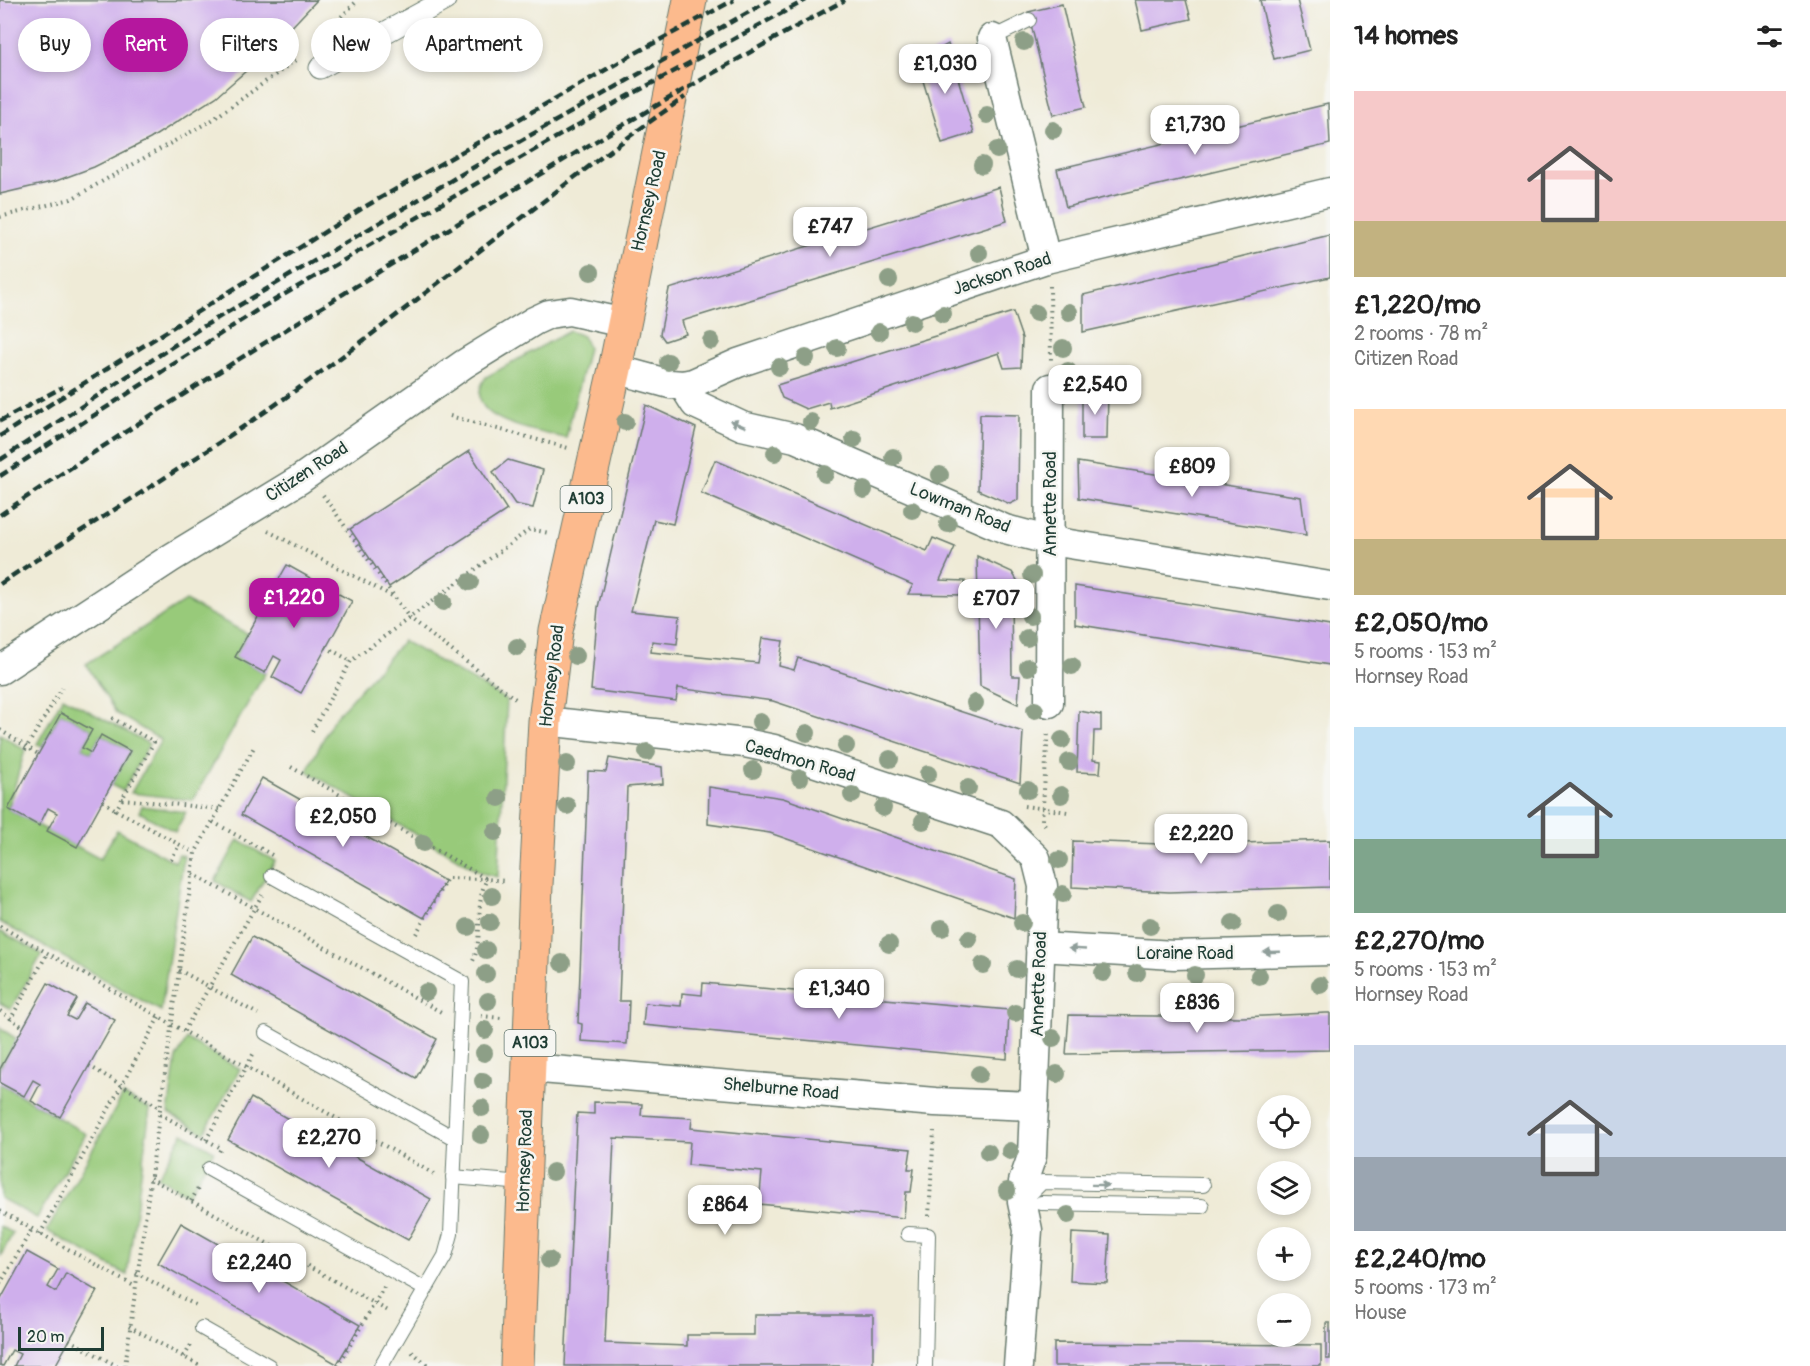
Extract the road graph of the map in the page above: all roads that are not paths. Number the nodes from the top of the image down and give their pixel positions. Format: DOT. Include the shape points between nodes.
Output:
graph roads {
  1 [pos="445,0"];
  2 [pos="690,0"];
  3 [pos="1029,20"];
  4 [pos="391,29"];
  5 [pos="992,38"];
  6 [pos="1330,192"];
  7 [pos="1046,259"];
  8 [pos="624,323"];
  9 [pos="615,369"];
  10 [pos="683,385"];
  11 [pos="1050,388"];
  12 [pos="1051,541"];
  13 [pos="1330,586"];
  14 [pos="0,670"];
  15 [pos="1049,703"];
  16 [pos="545,721"];
  17 [pos="1036,858"];
  18 [pos="272,876"];
  19 [pos="1040,947"];
  20 [pos="1330,951"];
  21 [pos="266,1033"];
  22 [pos="529,1068"];
  23 [pos="1034,1106"];
  24 [pos="454,1138"];
  25 [pos="209,1169"];
  26 [pos="453,1176"];
  27 [pos="524,1183"];
  28 [pos="1203,1185"];
  29 [pos="1034,1186"];
  30 [pos="1202,1206"];
  31 [pos="908,1234"];
  32 [pos="425,1289"];
  33 [pos="202,1328"];
  34 [pos="269,1366"];
  35 [pos="381,1366"];
  36 [pos="517,1366"];
  37 [pos="925,1366"];
  38 [pos="1018,1366"];
  1 -- 4 [label="street"];
  2 -- 8 [label="main road, Hornsey Road / A103"];
  3 -- 5 [label="lane"];
  5 -- 7 [label="street"];
  6 -- 7 [label="street, Jackson Road"];
  7 -- 10 [label="street, Jackson Road"];
  8 -- 9 [label="main road, Hornsey Road / A103"];
  8 -- 14 [label="street, Citizen Road" via="570,311 534,321 464,364 299,480"];
  9 -- 10 [label="street"];
  9 -- 16 [label="main road, Hornsey Road / A103" via="556,631"];
  12 -- 10 [label="street, Lowman Road, one-way" via="1005,529 795,438 742,426 695,404"];
  11 -- 12 [label="street, Annette Road"];
  12 -- 13 [label="street, Lowman Road"];
  12 -- 15 [label="street, Annette Road"];
  16 -- 17 [label="street, Caedmon Road" via="774,749 1001,824"];
  16 -- 22 [label="main road, Hornsey Road / A103"];
  17 -- 19 [label="street, Annette Road" via="1043,886"];
  18 -- 24 [label="lane" via="462,982"];
  20 -- 19 [label="street, Loraine Road, one-way" via="1174,955"];
  19 -- 23 [label="street, Annette Road"];
  21 -- 24 [label="lane"];
  22 -- 23 [label="street, Shelburne Road" via="935,1102"];
  22 -- 27 [label="main road, Hornsey Road / A103"];
  23 -- 29 [label="street, Annette Road"];
  24 -- 26 [label="lane"];
  25 -- 32 [label="lane"];
  26 -- 27 [label="lane"];
  26 -- 32 [label="lane" via="451,1234 444,1256"];
  27 -- 36 [label="main road, Hornsey Road / A103"];
  29 -- 28 [label="lane, one-way"];
  29 -- 30 [label="lane"];
  29 -- 38 [label="street, Annette Road"];
  31 -- 37 [label="lane" via="928,1235"];
  32 -- 35 [label="lane"];
  33 -- 34 [label="lane"];
}
